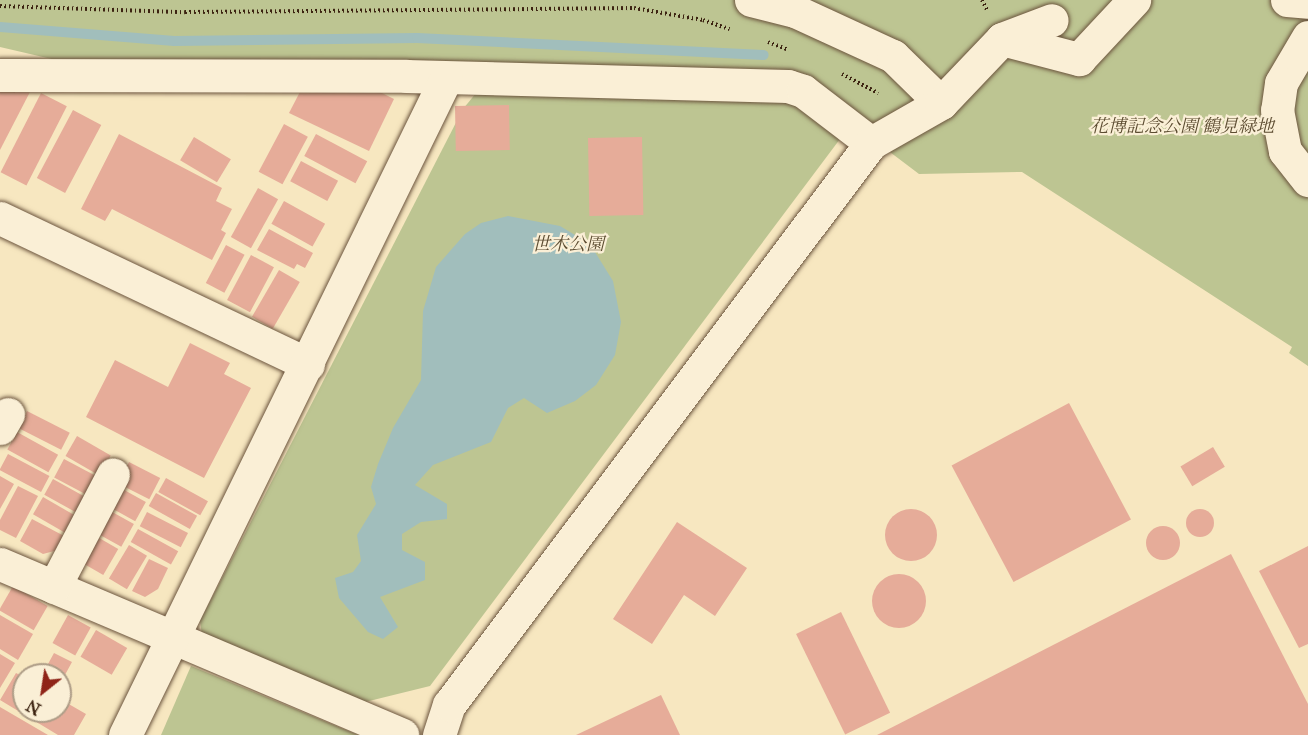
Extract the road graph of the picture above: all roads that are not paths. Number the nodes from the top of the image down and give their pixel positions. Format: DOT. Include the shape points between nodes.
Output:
graph roads {
  1 [pos="751,0"];
  2 [pos="1134,0"];
  3 [pos="1287,0"];
  4 [pos="1308,2"];
  5 [pos="1052,20"];
  6 [pos="1308,37"];
  7 [pos="1002,39"];
  8 [pos="0,75"];
  9 [pos="446,78"];
  10 [pos="932,109"];
  11 [pos="871,143"];
  12 [pos="1308,180"];
  13 [pos="0,218"];
  14 [pos="308,364"];
  15 [pos="113,474"];
  16 [pos="3,572"];
  17 [pos="54,587"];
  18 [pos="173,638"];
  19 [pos="125,735"];
  20 [pos="402,735"];
  21 [pos="439,735"];
  1 -- 10 [label="street" via="795,11 893,56"];
  2 -- 7 [label="street" via="1079,59"];
  3 -- 4 [label="street"];
  5 -- 7 [label="street"];
  6 -- 12 [label="street" via="1281,83 1277,110 1285,151"];
  7 -- 10 [label="street"];
  8 -- 9 [label="street"];
  9 -- 11 [label="street" via="788,86 803,91"];
  9 -- 14 [label="street"];
  10 -- 11 [label="street"];
  11 -- 21 [label="street" via="448,705"];
  13 -- 14 [label="street"];
  14 -- 18 [label="street"];
  15 -- 17 [label="street"];
  16 -- 17 [label="street"];
  17 -- 18 [label="street"];
  18 -- 19 [label="street"];
  18 -- 20 [label="street"];
}
